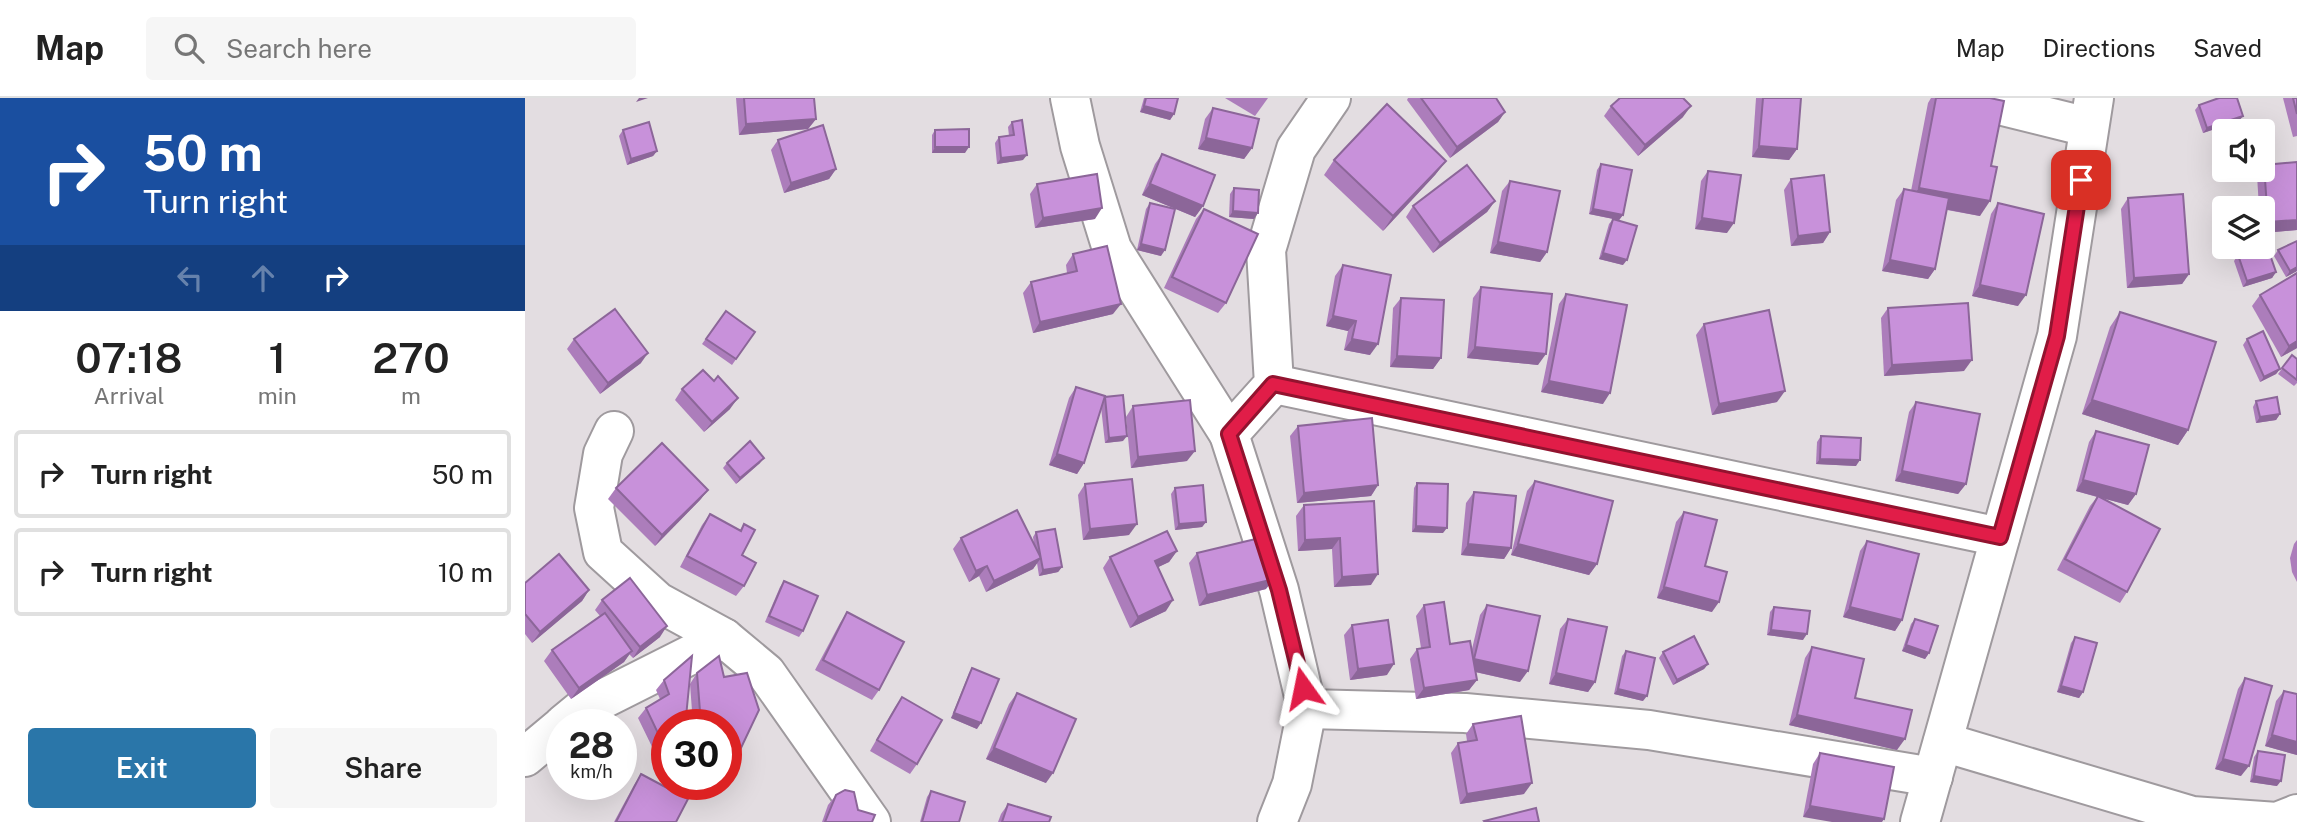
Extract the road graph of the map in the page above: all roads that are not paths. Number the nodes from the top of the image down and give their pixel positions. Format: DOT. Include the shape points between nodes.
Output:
graph roads {
  1 [pos="1070,98"];
  2 [pos="1331,98"];
  3 [pos="1971,98"];
  4 [pos="2091,113"];
  5 [pos="1273,384"];
  6 [pos="614,430"];
  7 [pos="1229,434"];
  8 [pos="2000,537"];
  9 [pos="724,638"];
  10 [pos="583,709"];
  11 [pos="1307,709"];
  12 [pos="546,739"];
  13 [pos="525,757"];
  14 [pos="1938,760"];
  15 [pos="2297,814"];
  16 [pos="871,822"];
  17 [pos="1277,822"];
  18 [pos="1920,822"];
  1 -- 7 [label="street" via="1111,248"];
  2 -- 5 [label="street" via="1296,149 1266,250"];
  3 -- 4 [label="street"];
  4 -- 8 [label="street" via="2057,336"];
  5 -- 7 [label="street"];
  5 -- 8 [label="street"];
  6 -- 9 [label="street" via="603,454 594,508 603,552 658,602"];
  7 -- 11 [label="street" via="1279,590"];
  8 -- 14 [label="street"];
  9 -- 10 [label="street"];
  9 -- 16 [label="street" via="766,673"];
  11 -- 14 [label="street" via="1465,713"];
  11 -- 17 [label="street" via="1292,784"];
  12 -- 13 [label="street"];
  14 -- 15 [label="street" via="2192,816 2277,822"];
  14 -- 18 [label="street"];
}
